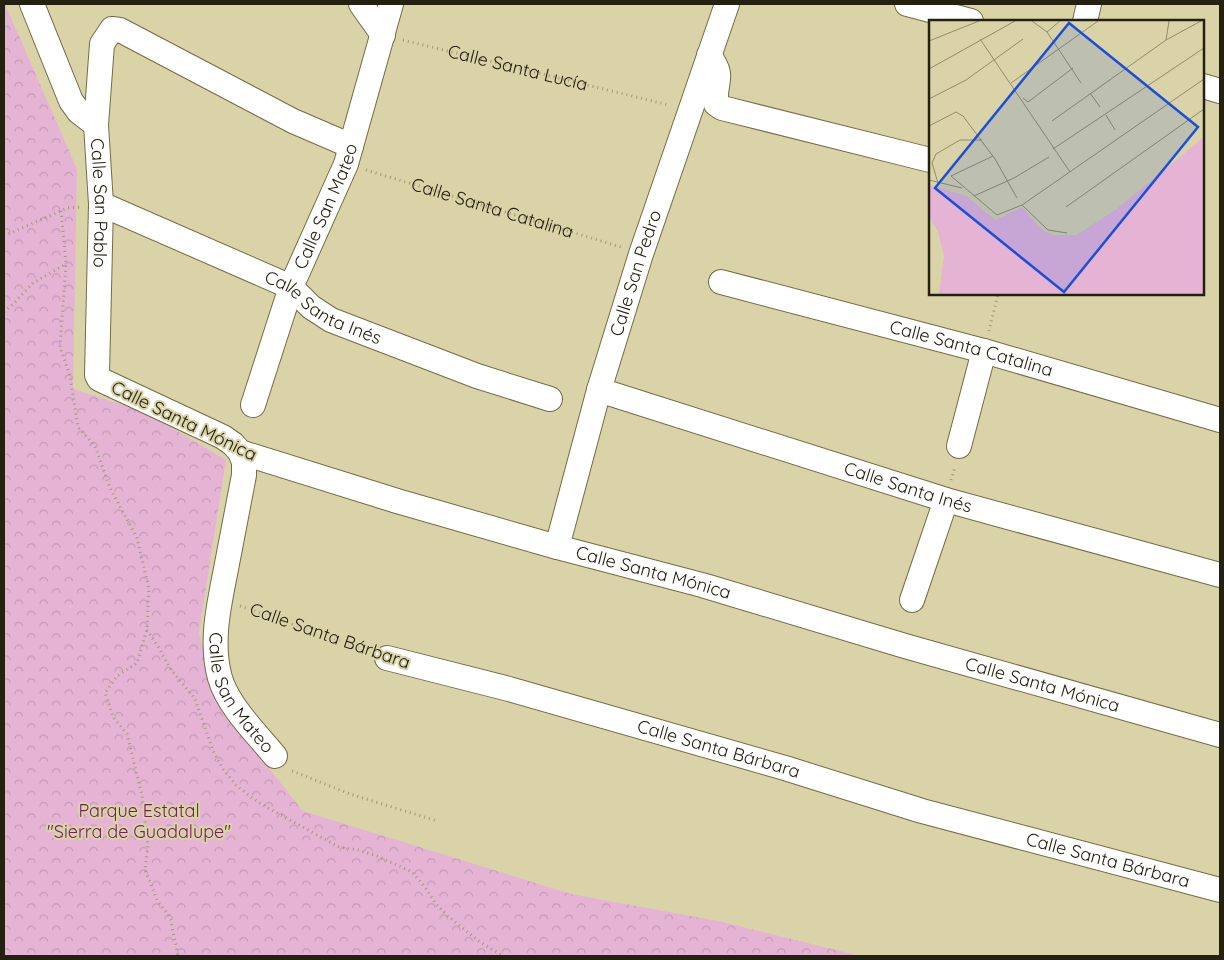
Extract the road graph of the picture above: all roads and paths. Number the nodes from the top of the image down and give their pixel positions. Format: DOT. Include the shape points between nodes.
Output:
graph roads {
  1 [pos="32,4"];
  2 [pos="361,4"];
  3 [pos="391,4"];
  4 [pos="727,4"];
  5 [pos="907,4"];
  6 [pos="1088,4"];
  7 [pos="967,20"];
  8 [pos="1084,20"];
  9 [pos="383,35"];
  10 [pos="709,55"];
  11 [pos="1204,86"];
  12 [pos="1220,91"];
  13 [pos="689,110"];
  14 [pos="96,125"];
  15 [pos="349,155"];
  16 [pos="929,160"];
  17 [pos="101,204"];
  18 [pos="61,211"];
  19 [pos="4,236"];
  20 [pos="641,254"];
  21 [pos="66,264"];
  22 [pos="721,282"];
  23 [pos="291,287"];
  24 [pos="998,295"];
  25 [pos="4,312"];
  26 [pos="984,351"];
  27 [pos="100,379"];
  28 [pos="599,390"];
  29 [pos="550,399"];
  30 [pos="253,405"];
  31 [pos="1220,420"];
  32 [pos="959,446"];
  33 [pos="240,452"];
  34 [pos="946,500"];
  35 [pos="557,547"];
  36 [pos="1220,575"];
  37 [pos="220,599"];
  38 [pos="912,600"];
  39 [pos="147,629"];
  40 [pos="387,658"];
  41 [pos="1220,735"];
  42 [pos="275,756"];
  43 [pos="437,821"];
  44 [pos="1220,890"];
  45 [pos="178,956"];
  46 [pos="503,956"];
  1 -- 14 [label="street" via="71,101"];
  2 -- 9 [label="street"];
  3 -- 9 [label="street, Calle San Mateo"];
  4 -- 10 [label="street, Calle San Pedro"];
  5 -- 7 [label="street"];
  6 -- 8 [label="street"];
  9 -- 13 [label="path, Calle Santa Lucía"];
  9 -- 15 [label="street, Calle San Mateo"];
  10 -- 13 [label="street, Calle San Pedro"];
  10 -- 16 [label="street" via="717,66 716,104 722,108"];
  11 -- 12 [label="street"];
  13 -- 20 [label="street, Calle San Pedro"];
  14 -- 15 [label="street, Calle San Pablo" via="102,44 112,30 120,30 293,121"];
  14 -- 17 [label="street, Calle San Pablo"];
  15 -- 20 [label="path, Calle Santa Catalina"];
  15 -- 23 [label="street, Calle San Mateo"];
  17 -- 18 [label="path"];
  17 -- 23 [label="street, Calle Santa Inés"];
  17 -- 27 [label="street, Calle San Pablo" via="97,374"];
  18 -- 19 [label="path"];
  18 -- 21 [label="path"];
  20 -- 28 [label="street, Calle San Pedro"];
  21 -- 25 [label="path" via="33,282"];
  21 -- 39 [label="path" via="60,348 70,376 78,427 94,446 110,488 137,538 150,589"];
  22 -- 26 [label="street, Calle Santa Catalina"];
  23 -- 29 [label="street, Calle Santa Inés" via="311,307 331,320 477,376"];
  23 -- 30 [label="street, Calle San Mateo"];
  24 -- 26 [label="path"];
  26 -- 31 [label="street, Calle Santa Catalina"];
  26 -- 32 [label="street"];
  27 -- 33 [label="street, Calle Santa Mónica" via="223,437"];
  28 -- 34 [label="street, Calle Santa Inés"];
  28 -- 35 [label="street, Calle San Pedro"];
  32 -- 34 [label="path"];
  33 -- 35 [label="street, Calle Santa Mónica"];
  33 -- 37 [label="street, Calle San Mateo" via="244,475"];
  34 -- 36 [label="street, Calle Santa Inés"];
  34 -- 38 [label="street"];
  35 -- 41 [label="street, Calle Santa Mónica" via="702,585"];
  37 -- 40 [label="path, Calle Santa Bárbara"];
  37 -- 42 [label="street, Calle San Mateo" via="215,628 220,679 240,714"];
  39 -- 45 [label="path" via="138,663 117,676 104,693 113,716 127,734 143,806 148,845 145,870 158,902 170,917"];
  39 -- 46 [label="path" via="169,667 195,699 214,752 236,785 268,808 339,847 376,856 412,872 448,917"];
  40 -- 44 [label="street, Calle Santa Bárbara" via="785,768 922,811"];
  42 -- 43 [label="path, Calle San Mateo" via="294,773"];
}
